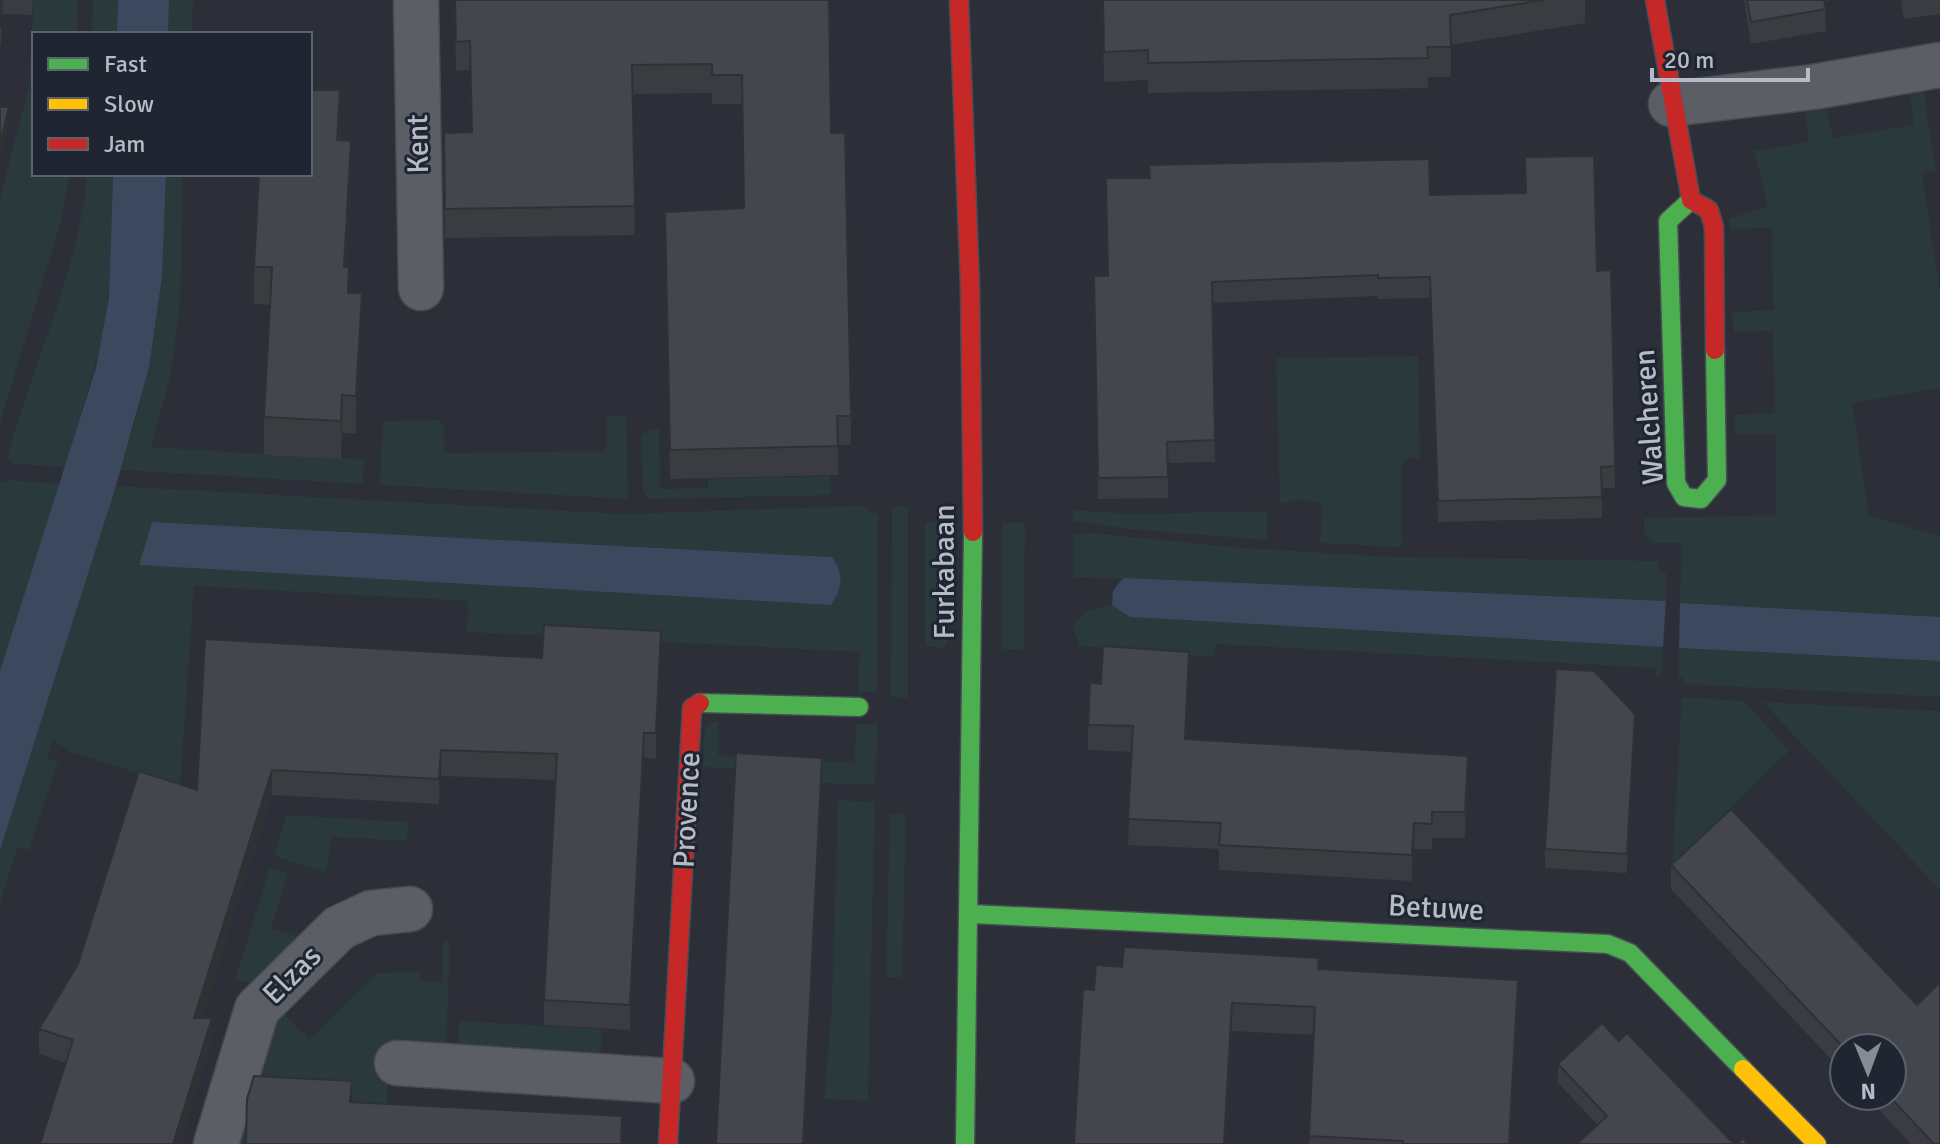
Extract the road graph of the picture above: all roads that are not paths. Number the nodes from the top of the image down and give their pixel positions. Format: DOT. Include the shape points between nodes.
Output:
graph roads {
  1 [pos="416,0"];
  2 [pos="959,0"];
  3 [pos="1655,0"];
  4 [pos="1940,65"];
  5 [pos="1671,104"];
  6 [pos="1691,200"];
  7 [pos="421,288"];
  8 [pos="859,707"];
  9 [pos="410,909"];
  10 [pos="971,914"];
  11 [pos="397,1063"];
  12 [pos="672,1081"];
  13 [pos="216,1144"];
  14 [pos="668,1144"];
  15 [pos="965,1144"];
  16 [pos="1817,1144"];
  1 -- 7 [label="street, Kent"];
  2 -- 10 [label="street, Furkabaan" via="972,467"];
  3 -- 5 [label="street, Walcheren"];
  4 -- 5 [label="street"];
  5 -- 6 [label="street, Walcheren"];
  6 -- 6 [label="street, Walcheren" via="1668,221 1676,483 1678,492 1692,499 1709,494 1717,480 1714,227 1709,210"];
  8 -- 12 [label="street, Provence" via="703,701 692,708"];
  9 -- 13 [label="street, Elzas" via="371,913 339,928 257,1009"];
  10 -- 15 [label="street, Furkabaan"];
  10 -- 16 [label="street, Betuwe" via="1608,944 1630,953"];
  11 -- 12 [label="street"];
  12 -- 14 [label="street, Provence"];
}
